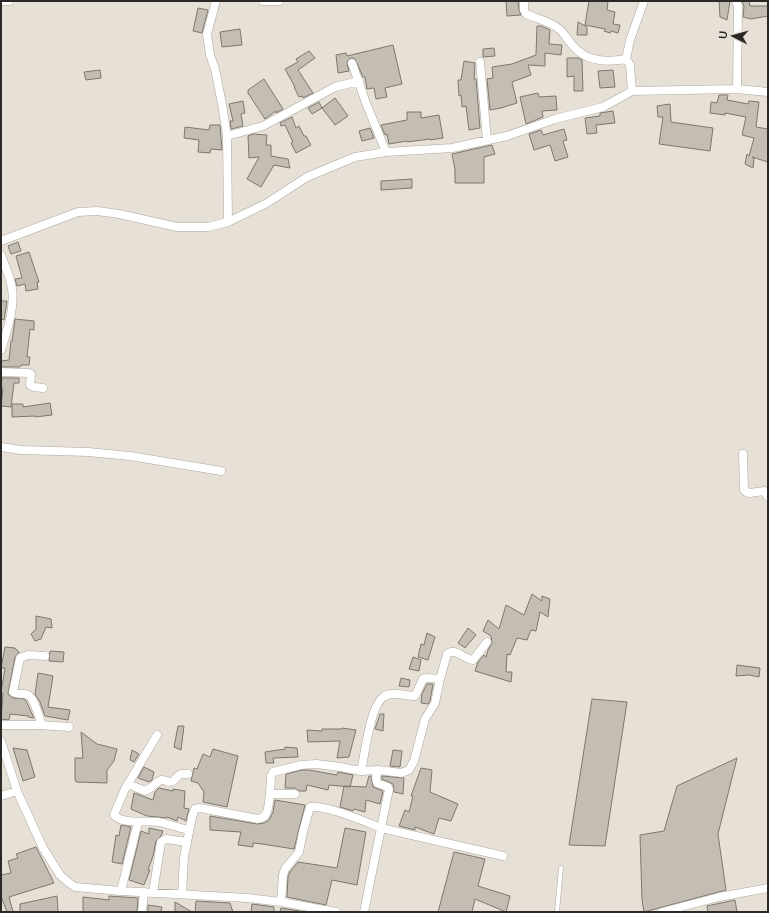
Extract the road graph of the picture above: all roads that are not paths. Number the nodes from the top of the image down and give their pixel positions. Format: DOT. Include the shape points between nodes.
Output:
graph roads {
  1 [pos="1,1"];
  2 [pos="9,1"];
  3 [pos="216,1"];
  4 [pos="263,1"];
  5 [pos="279,1"];
  6 [pos="524,1"];
  7 [pos="644,1"];
  8 [pos="736,1"];
  9 [pos="626,59"];
  10 [pos="480,62"];
  11 [pos="352,63"];
  12 [pos="359,81"];
  13 [pos="737,88"];
  14 [pos="632,91"];
  15 [pos="768,92"];
  16 [pos="227,136"];
  17 [pos="487,140"];
  18 [pos="386,152"];
  19 [pos="228,222"];
  20 [pos="1,241"];
  21 [pos="1,256"];
  22 [pos="1,350"];
  23 [pos="1,372"];
  24 [pos="43,388"];
  25 [pos="1,446"];
  26 [pos="743,454"];
  27 [pos="221,471"];
  28 [pos="768,497"];
  29 [pos="487,642"];
  30 [pos="45,656"];
  31 [pos="440,679"];
  32 [pos="1,725"];
  33 [pos="42,725"];
  34 [pos="68,727"];
  35 [pos="158,735"];
  36 [pos="1,741"];
  37 [pos="378,770"];
  38 [pos="361,772"];
  39 [pos="188,774"];
  40 [pos="128,784"];
  41 [pos="17,791"];
  42 [pos="270,794"];
  43 [pos="295,794"];
  44 [pos="1,796"];
  45 [pos="138,822"];
  46 [pos="381,828"];
  47 [pos="189,830"];
  48 [pos="187,842"];
  49 [pos="504,856"];
  50 [pos="560,868"];
  51 [pos="768,888"];
  52 [pos="121,891"];
  53 [pos="144,892"];
  54 [pos="153,893"];
  55 [pos="182,894"];
  56 [pos="281,902"];
  57 [pos="142,912"];
  58 [pos="336,912"];
  59 [pos="364,912"];
  60 [pos="557,912"];
  61 [pos="662,912"];
  1 -- 2 [label="street"];
  3 -- 16 [label="street" via="207,34"];
  4 -- 5 [label="street"];
  6 -- 9 [label="street" via="526,14 561,30 582,55 592,59"];
  7 -- 9 [label="street"];
  8 -- 13 [label="street"];
  9 -- 14 [label="street" via="630,65"];
  10 -- 17 [label="street"];
  11 -- 12 [label="street"];
  12 -- 16 [label="street" via="335,87 263,126"];
  12 -- 18 [label="street"];
  13 -- 14 [label="street"];
  13 -- 15 [label="street"];
  14 -- 17 [label="street" via="603,107"];
  16 -- 19 [label="street"];
  17 -- 18 [label="street" via="452,148"];
  18 -- 19 [label="street" via="355,157 329,167"];
  19 -- 20 [label="street" via="208,227 177,228 119,214 84,211"];
  21 -- 22 [label="street" via="10,282 12,298"];
  23 -- 24 [label="street" via="29,373 30,385"];
  25 -- 27 [label="street" via="20,450 130,456"];
  26 -- 28 [label="street" via="744,490 747,493 764,491"];
  29 -- 31 [label="street" via="472,660 454,651 449,652"];
  30 -- 33 [label="street" via="28,655 20,658 13,692 27,694 31,698"];
  31 -- 37 [label="street" via="436,703 425,719 411,768 401,773"];
  31 -- 38 [label="street" via="424,679 415,696 389,694 379,700 372,713"];
  32 -- 33 [label="street"];
  33 -- 34 [label="street"];
  35 -- 40 [label="street"];
  36 -- 41 [label="street"];
  37 -- 38 [label="street"];
  37 -- 46 [label="street" via="377,783 389,789"];
  38 -- 42 [label="street" via="316,764 277,770 272,773"];
  39 -- 40 [label="street" via="181,773 170,782 161,780 145,791"];
  40 -- 45 [label="street" via="114,815 117,818"];
  41 -- 44 [label="street"];
  41 -- 52 [label="street" via="60,875 68,882 83,888"];
  42 -- 43 [label="street"];
  42 -- 47 [label="street" via="267,813 263,818 197,808 194,810"];
  45 -- 47 [label="street" via="159,822"];
  45 -- 52 [label="street"];
  46 -- 49 [label="street"];
  46 -- 56 [label="street" via="339,812 310,807 299,852 285,869"];
  46 -- 59 [label="street"];
  47 -- 48 [label="street"];
  48 -- 54 [label="street" via="166,839 161,842"];
  48 -- 55 [label="street"];
  50 -- 60 [label="lane"];
  51 -- 61 [label="street" via="719,897"];
  52 -- 53 [label="street"];
  53 -- 54 [label="street"];
  53 -- 57 [label="street"];
  54 -- 55 [label="street"];
  55 -- 56 [label="street"];
  56 -- 58 [label="street"];
}
